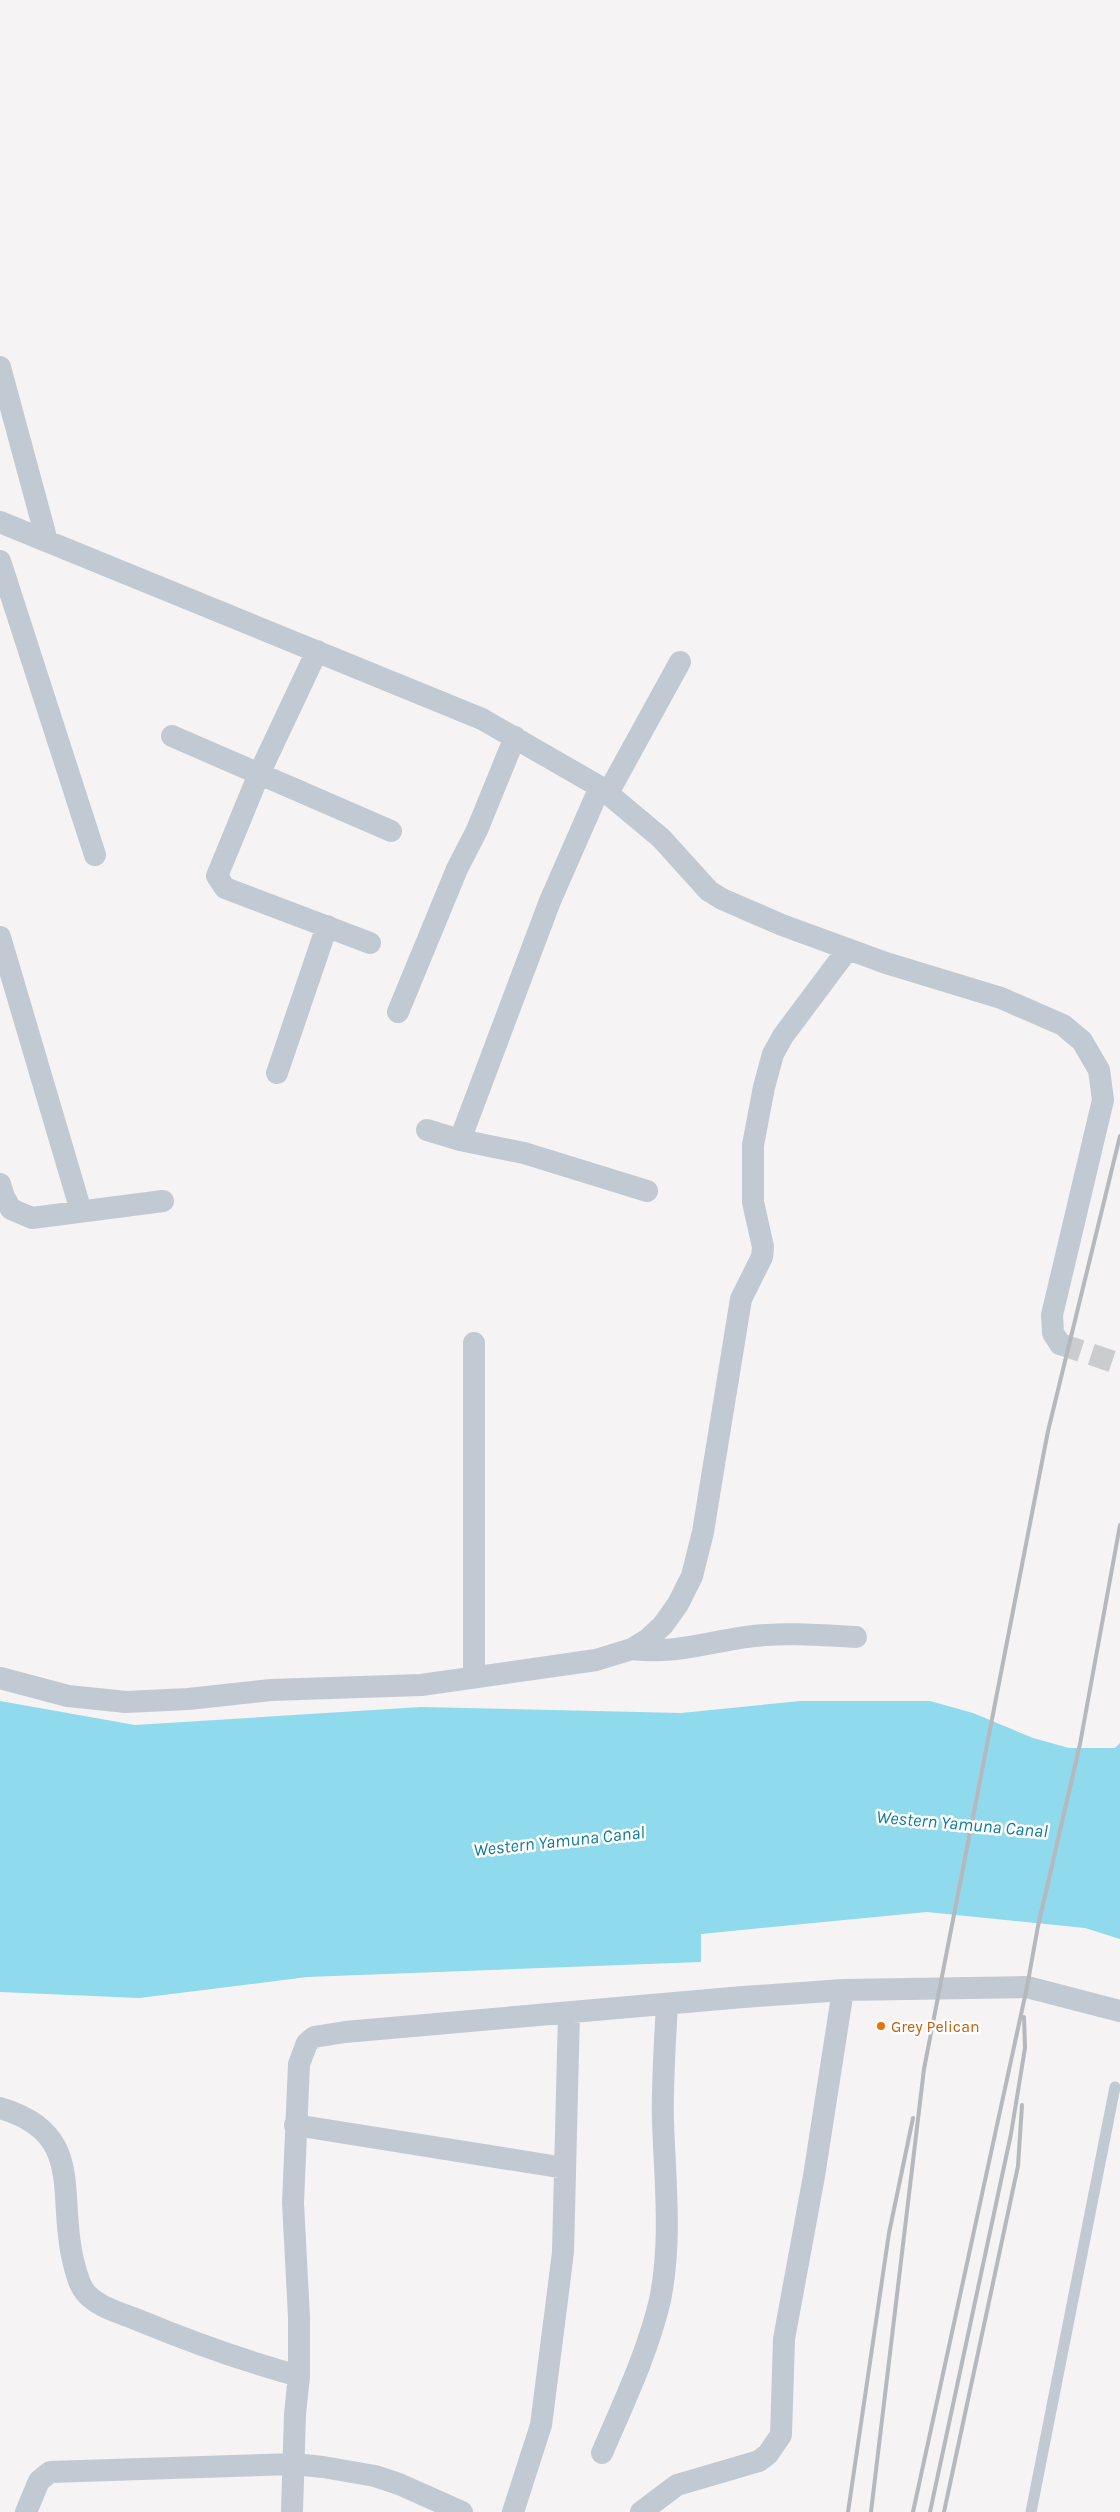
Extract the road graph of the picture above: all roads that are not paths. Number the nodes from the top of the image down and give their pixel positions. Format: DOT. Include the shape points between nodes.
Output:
graph roads {
  1 [pos="0,367"];
  2 [pos="0,522"];
  3 [pos="47,541"];
  4 [pos="0,561"];
  5 [pos="317,651"];
  6 [pos="680,662"];
  7 [pos="172,736"];
  8 [pos="515,737"];
  9 [pos="259,774"];
  10 [pos="604,790"];
  11 [pos="391,831"];
  12 [pos="95,855"];
  13 [pos="327,926"];
  14 [pos="0,937"];
  15 [pos="370,943"];
  16 [pos="848,949"];
  17 [pos="398,1012"];
  18 [pos="277,1073"];
  19 [pos="427,1130"];
  20 [pos="460,1140"];
  21 [pos="0,1184"];
  22 [pos="647,1191"];
  23 [pos="163,1201"];
  24 [pos="81,1211"];
  25 [pos="474,1343"];
  26 [pos="1060,1344"];
  27 [pos="856,1637"];
  28 [pos="632,1649"];
  29 [pos="474,1677"];
  30 [pos="0,1678"];
  31 [pos="843,1990"];
  32 [pos="667,2004"];
  33 [pos="1120,2011"];
  34 [pos="569,2013"];
  35 [pos="1115,2087"];
  36 [pos="0,2108"];
  37 [pos="295,2124"];
  38 [pos="565,2168"];
  39 [pos="299,2376"];
  40 [pos="602,2452"];
  41 [pos="294,2464"];
  42 [pos="418,2503"];
  43 [pos="26,2512"];
  44 [pos="292,2512"];
  45 [pos="462,2512"];
  46 [pos="513,2512"];
  47 [pos="641,2512"];
  48 [pos="1031,2512"];
  1 -- 3 [label="street"];
  2 -- 3 [label="street"];
  3 -- 5 [label="street"];
  4 -- 12 [label="street"];
  5 -- 8 [label="street" via="482,719"];
  5 -- 9 [label="street"];
  6 -- 10 [label="street"];
  7 -- 9 [label="street"];
  8 -- 10 [label="street"];
  8 -- 17 [label="street"];
  9 -- 11 [label="street"];
  9 -- 13 [label="street" via="218,879 225,888"];
  10 -- 16 [label="street" via="660,838 709,891 782,925"];
  10 -- 20 [label="street" via="550,901"];
  13 -- 15 [label="street"];
  13 -- 18 [label="street"];
  14 -- 24 [label="street"];
  16 -- 26 [label="street" via="1001,998 1063,1024 1082,1040 1099,1070 1102,1100 1052,1315 1053,1333"];
  16 -- 28 [label="street" via="794,1019 773,1054 753,1145 753,1202 763,1247 762,1257 741,1299 703,1532 692,1576 678,1604 663,1625"];
  19 -- 20 [label="street"];
  20 -- 22 [label="street" via="524,1153"];
  21 -- 24 [label="street" via="7,1204 16,1213 27,1217"];
  23 -- 24 [label="street"];
  25 -- 29 [label="street"];
  27 -- 28 [label="street" via="763,1636 661,1652"];
  28 -- 29 [label="street" via="596,1660"];
  29 -- 30 [label="street" via="421,1685 271,1690 126,1702 68,1696"];
  31 -- 32 [label="street"];
  31 -- 33 [label="street" via="1027,1987"];
  31 -- 47 [label="street" via="784,2339 781,2435 759,2461 677,2485"];
  32 -- 34 [label="street"];
  32 -- 40 [label="street" via="663,2120 667,2247 660,2300 634,2379"];
  34 -- 37 [label="street" via="314,2037 307,2043 299,2064"];
  34 -- 38 [label="street"];
  35 -- 48 [label="lane"];
  36 -- 39 [label="street" via="36,2123 57,2147 66,2185 72,2254 85,2292 100,2304 198,2345"];
  37 -- 38 [label="street"];
  37 -- 39 [label="street" via="293,2203"];
  38 -- 46 [label="street" via="563,2252 542,2425"];
  39 -- 41 [label="street"];
  41 -- 42 [label="street" via="366,2473 399,2484"];
  41 -- 43 [label="street" via="50,2472 39,2480"];
  41 -- 44 [label="street"];
  42 -- 45 [label="street"];
}
